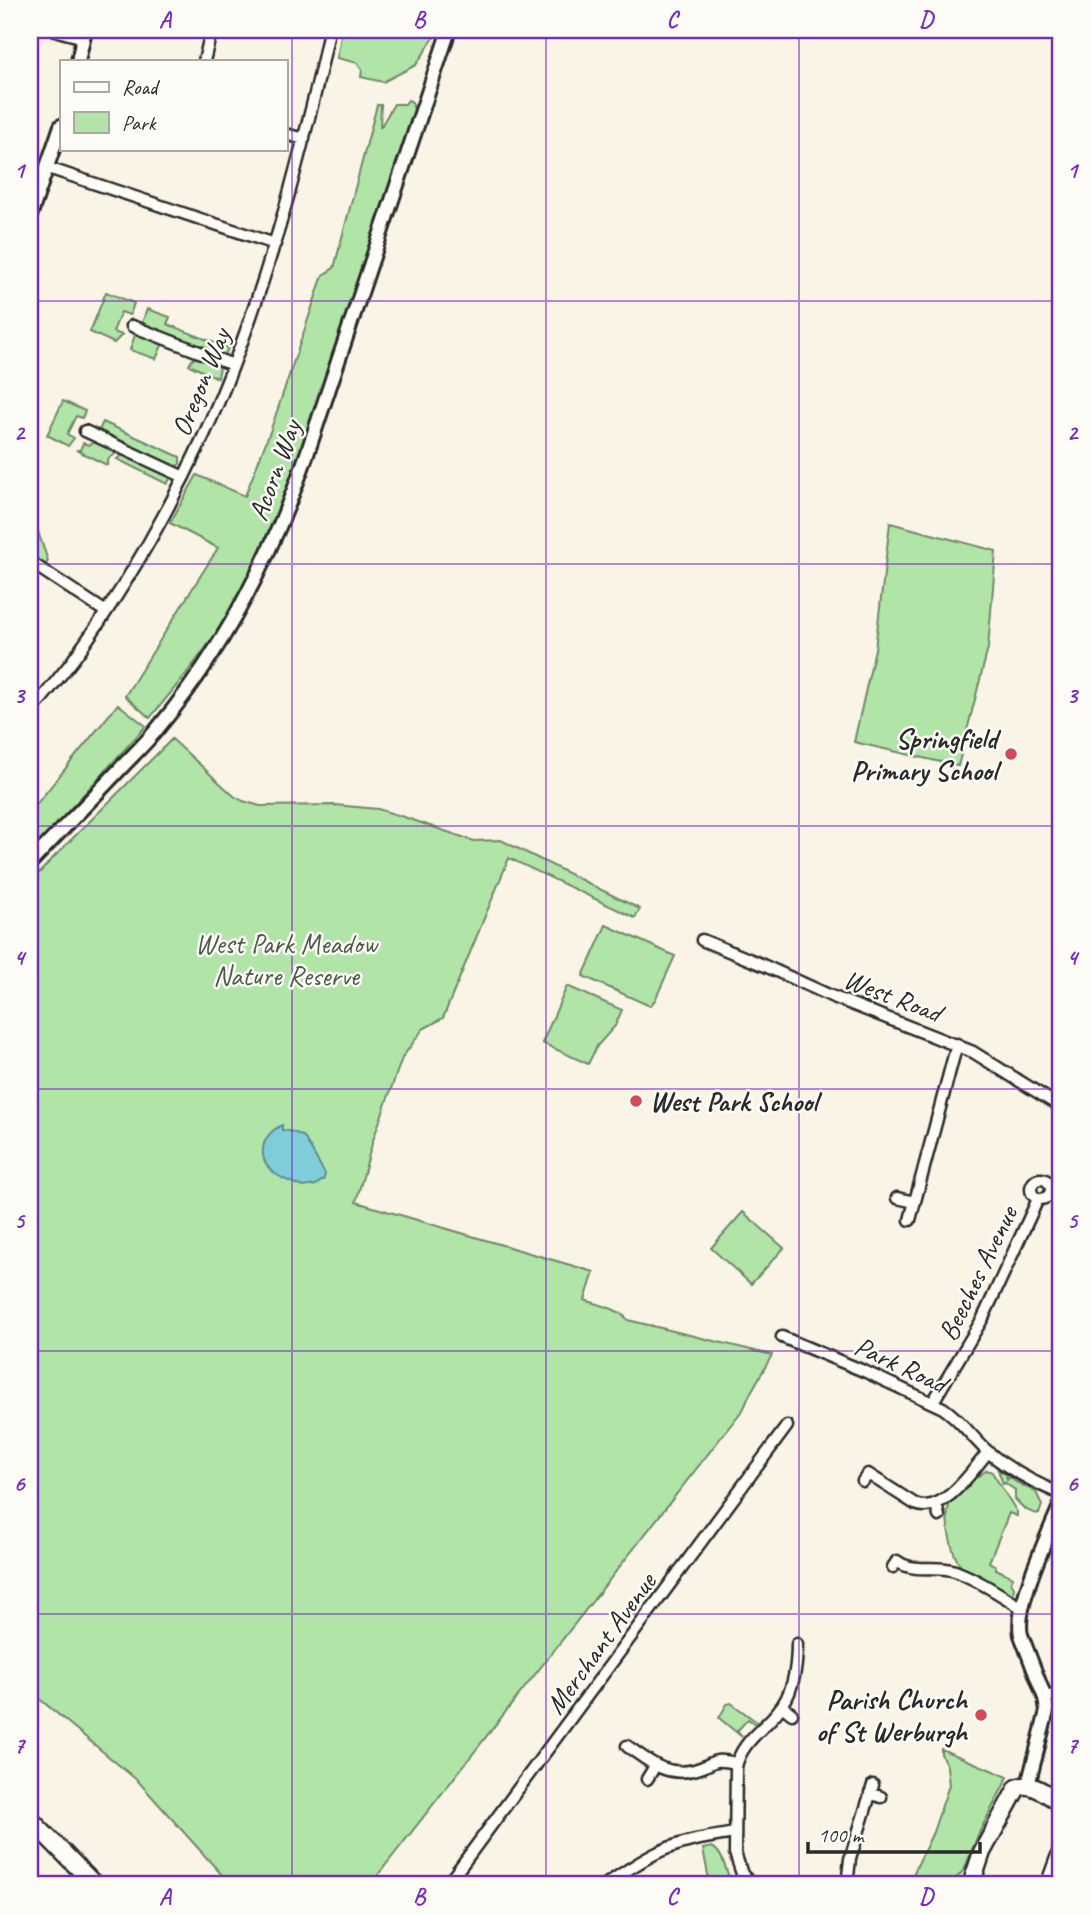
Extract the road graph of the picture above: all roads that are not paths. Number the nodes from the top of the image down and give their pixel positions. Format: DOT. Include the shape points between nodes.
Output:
graph roads {
  1 [pos="54,30"];
  2 [pos="329,30"];
  3 [pos="449,30"];
  4 [pos="211,32"];
  5 [pos="84,34"];
  6 [pos="78,60"];
  7 [pos="204,60"];
  8 [pos="60,129"];
  9 [pos="287,135"];
  10 [pos="304,139"];
  11 [pos="48,168"];
  12 [pos="30,216"];
  13 [pos="275,244"];
  14 [pos="132,326"];
  15 [pos="233,365"];
  16 [pos="85,431"];
  17 [pos="184,477"];
  18 [pos="30,562"];
  19 [pos="106,612"];
  20 [pos="30,713"];
  21 [pos="30,863"];
  22 [pos="702,940"];
  23 [pos="957,1044"];
  24 [pos="1061,1107"];
  25 [pos="897,1198"];
  26 [pos="1038,1199"];
  27 [pos="915,1202"];
  28 [pos="910,1220"];
  29 [pos="782,1337"];
  30 [pos="933,1402"];
  31 [pos="787,1426"];
  32 [pos="988,1452"];
  33 [pos="863,1481"];
  34 [pos="1061,1494"];
  35 [pos="936,1504"];
  36 [pos="1061,1504"];
  37 [pos="939,1516"];
  38 [pos="893,1567"];
  39 [pos="1023,1608"];
  40 [pos="797,1644"];
  41 [pos="1061,1692"];
  42 [pos="1045,1698"];
  43 [pos="782,1706"];
  44 [pos="792,1714"];
  45 [pos="628,1746"];
  46 [pos="736,1763"];
  47 [pos="655,1766"];
  48 [pos="647,1779"];
  49 [pos="1028,1785"];
  50 [pos="881,1797"];
  51 [pos="1061,1803"];
  52 [pos="30,1819"];
  53 [pos="735,1833"];
  54 [pos="1061,1844"];
  55 [pos="95,1885"];
  56 [pos="447,1885"];
  57 [pos="605,1885"];
  58 [pos="752,1885"];
  59 [pos="847,1885"];
  60 [pos="971,1885"];
  61 [pos="1046,1885"];
  1 -- 5 [label="street"];
  2 -- 10 [label="street, Oregon Way"];
  3 -- 21 [label="street, Acorn Way" via="293,496 262,567 194,682 157,729"];
  4 -- 7 [label="street"];
  5 -- 6 [label="street"];
  8 -- 11 [label="street"];
  9 -- 10 [label="street"];
  10 -- 13 [label="street, Oregon Way"];
  11 -- 12 [label="street"];
  11 -- 13 [label="street"];
  13 -- 15 [label="street, Oregon Way"];
  14 -- 15 [label="street"];
  15 -- 17 [label="street, Oregon Way"];
  16 -- 17 [label="street"];
  17 -- 19 [label="street, Oregon Way"];
  18 -- 19 [label="street"];
  19 -- 20 [label="street, Oregon Way"];
  22 -- 23 [label="street, West Road"];
  23 -- 24 [label="street, West Road"];
  23 -- 27 [label="street"];
  25 -- 27 [label="street"];
  26 -- 30 [label="street, Beeches Avenue" via="984,1318"];
  27 -- 28 [label="street"];
  29 -- 30 [label="street, Park Road"];
  30 -- 32 [label="street, Park Road" via="953,1415"];
  31 -- 56 [label="street, Merchant Avenue"];
  32 -- 34 [label="street, Park Road"];
  32 -- 35 [label="street" via="956,1490"];
  33 -- 35 [label="street" via="868,1474 919,1506"];
  35 -- 37 [label="street"];
  36 -- 39 [label="street"];
  38 -- 39 [label="street" via="897,1561 915,1569 953,1570"];
  39 -- 42 [label="street" via="1020,1632"];
  40 -- 43 [label="street" via="794,1673"];
  41 -- 42 [label="street"];
  42 -- 49 [label="street" via="1047,1716"];
  43 -- 44 [label="street"];
  43 -- 46 [label="street"];
  45 -- 47 [label="street"];
  46 -- 47 [label="street" via="716,1760 690,1771"];
  46 -- 53 [label="street"];
  47 -- 48 [label="street"];
  49 -- 51 [label="main road"];
  49 -- 60 [label="main road" via="1015,1791 982,1852"];
  50 -- 59 [label="street" via="872,1789 850,1859"];
  52 -- 55 [label="main road"];
  53 -- 57 [label="street" via="666,1849"];
  53 -- 58 [label="street" via="737,1863"];
  54 -- 61 [label="street"];
}
